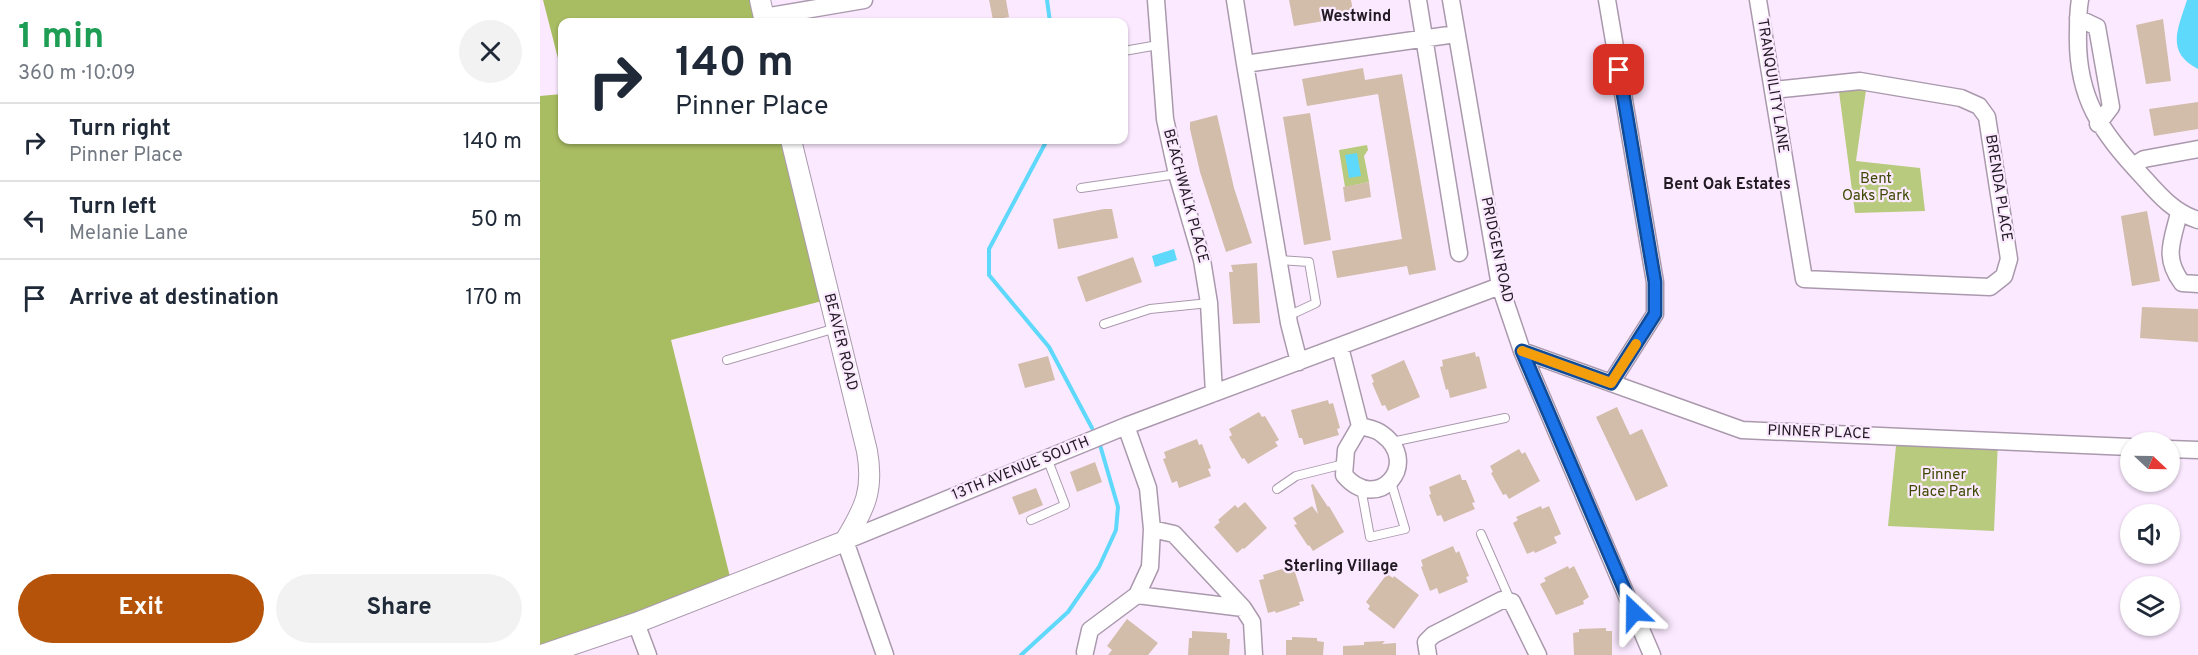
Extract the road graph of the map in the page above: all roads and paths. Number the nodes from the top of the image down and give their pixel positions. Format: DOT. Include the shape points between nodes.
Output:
graph roads {
  1 [pos="864,0"];
  2 [pos="1156,0"];
  3 [pos="1235,0"];
  4 [pos="1418,0"];
  5 [pos="1451,0"];
  6 [pos="1606,0"];
  7 [pos="1758,0"];
  8 [pos="2080,0"];
  9 [pos="763,13"];
  10 [pos="2078,18"];
  11 [pos="1456,34"];
  12 [pos="1424,39"];
  13 [pos="1158,45"];
  14 [pos="1128,50"];
  15 [pos="1245,64"];
  16 [pos="1773,90"];
  17 [pos="2098,124"];
  18 [pos="792,144"];
  19 [pos="2198,149"];
  20 [pos="2133,166"];
  21 [pos="1178,174"];
  22 [pos="1081,188"];
  23 [pos="2179,213"];
  24 [pos="2198,220"];
  25 [pos="1459,253"];
  26 [pos="1279,260"];
  27 [pos="1804,279"];
  28 [pos="2198,284"];
  29 [pos="1500,286"];
  30 [pos="1209,303"];
  31 [pos="1288,316"];
  32 [pos="1104,324"];
  33 [pos="837,328"];
  34 [pos="1340,347"];
  35 [pos="1522,351"];
  36 [pos="727,360"];
  37 [pos="1299,362"];
  38 [pos="1611,383"];
  39 [pos="1214,393"];
  40 [pos="1505,418"];
  41 [pos="1126,426"];
  42 [pos="1360,426"];
  43 [pos="1392,442"];
  44 [pos="2120,447"];
  45 [pos="2180,449"];
  46 [pos="2198,450"];
  47 [pos="1047,458"];
  48 [pos="1344,465"];
  49 [pos="1391,482"];
  50 [pos="1361,488"];
  51 [pos="1277,489"];
  52 [pos="1031,520"];
  53 [pos="1152,529"];
  54 [pos="1480,534"];
  55 [pos="845,542"];
  56 [pos="1137,595"];
  57 [pos="1512,602"];
  58 [pos="1243,608"];
  59 [pos="636,623"];
  60 [pos="1085,652"];
  61 [pos="542,655"];
  62 [pos="648,655"];
  63 [pos="885,655"];
  64 [pos="1254,655"];
  65 [pos="1428,655"];
  66 [pos="1538,655"];
  67 [pos="1652,655"];
  1 -- 9 [label="street"];
  2 -- 13 [label="street, BEACHWALK PLACE"];
  3 -- 15 [label="street"];
  4 -- 12 [label="street"];
  5 -- 11 [label="street, PRIDGEN ROAD"];
  6 -- 38 [label="street" via="1655,282 1655,314"];
  7 -- 16 [label="street, TRANQUILITY LANE"];
  8 -- 10 [label="street"];
  10 -- 17 [label="street" via="2077,52 2083,89"];
  10 -- 17 [label="street" via="2097,27 2111,107"];
  11 -- 12 [label="street"];
  11 -- 29 [label="street, PRIDGEN ROAD"];
  12 -- 15 [label="street"];
  12 -- 25 [label="street"];
  13 -- 14 [label="lane"];
  13 -- 21 [label="street, BEACHWALK PLACE" via="1165,119"];
  15 -- 26 [label="street"];
  16 -- 27 [label="street, TRANQUILITY LANE"];
  16 -- 27 [label="street, BRENDA PLACE" via="1860,81 1961,98 1979,106 1987,117 2010,281 1990,287"];
  17 -- 20 [label="street"];
  18 -- 33 [label="street, BEAVER ROAD"];
  19 -- 20 [label="street" via="2144,159"];
  20 -- 23 [label="street"];
  21 -- 22 [label="lane"];
  21 -- 30 [label="street, BEACHWALK PLACE" via="1202,260"];
  23 -- 24 [label="street"];
  23 -- 28 [label="street" via="2169,253 2173,271 2182,284"];
  26 -- 31 [label="street"];
  26 -- 31 [label="lane" via="1309,262 1316,303"];
  29 -- 34 [label="street, 13TH AVENUE SOUTH"];
  29 -- 35 [label="street, PRIDGEN ROAD"];
  30 -- 32 [label="lane" via="1150,309"];
  30 -- 39 [label="street, BEACHWALK PLACE"];
  31 -- 37 [label="street"];
  33 -- 36 [label="lane"];
  33 -- 55 [label="street, BEAVER ROAD" via="871,473 860,517"];
  34 -- 37 [label="street, 13TH AVENUE SOUTH"];
  34 -- 42 [label="street"];
  35 -- 38 [label="street, PINNER PLACE"];
  35 -- 67 [label="street, PRIDGEN ROAD"];
  37 -- 39 [label="street, 13TH AVENUE SOUTH"];
  38 -- 44 [label="street, PINNER PLACE" via="1742,430"];
  39 -- 41 [label="street, 13TH AVENUE SOUTH"];
  40 -- 43 [label="lane"];
  41 -- 47 [label="street, 13TH AVENUE SOUTH"];
  41 -- 53 [label="street" via="1148,488"];
  42 -- 43 [label="street" via="1380,432"];
  42 -- 48 [label="street" via="1346,450"];
  43 -- 49 [label="street" via="1398,468"];
  45 -- 46 [label="street"];
  47 -- 52 [label="lane" via="1065,505"];
  47 -- 55 [label="street, 13TH AVENUE SOUTH"];
  48 -- 50 [label="street" via="1344,475"];
  48 -- 51 [label="lane" via="1296,476"];
  49 -- 50 [label="street" via="1380,489"];
  49 -- 50 [label="lane" via="1405,529 1370,537"];
  53 -- 56 [label="street" via="1150,567"];
  53 -- 58 [label="street" via="1174,534"];
  54 -- 57 [label="lane"];
  55 -- 59 [label="street, 13TH AVENUE SOUTH"];
  55 -- 63 [label="street"];
  56 -- 58 [label="street"];
  56 -- 60 [label="street" via="1090,630"];
  57 -- 65 [label="street" via="1502,600 1433,635 1426,642"];
  57 -- 66 [label="street"];
  58 -- 64 [label="street" via="1252,622"];
  59 -- 61 [label="street, 13TH AVENUE SOUTH"];
  59 -- 62 [label="street"];
}
